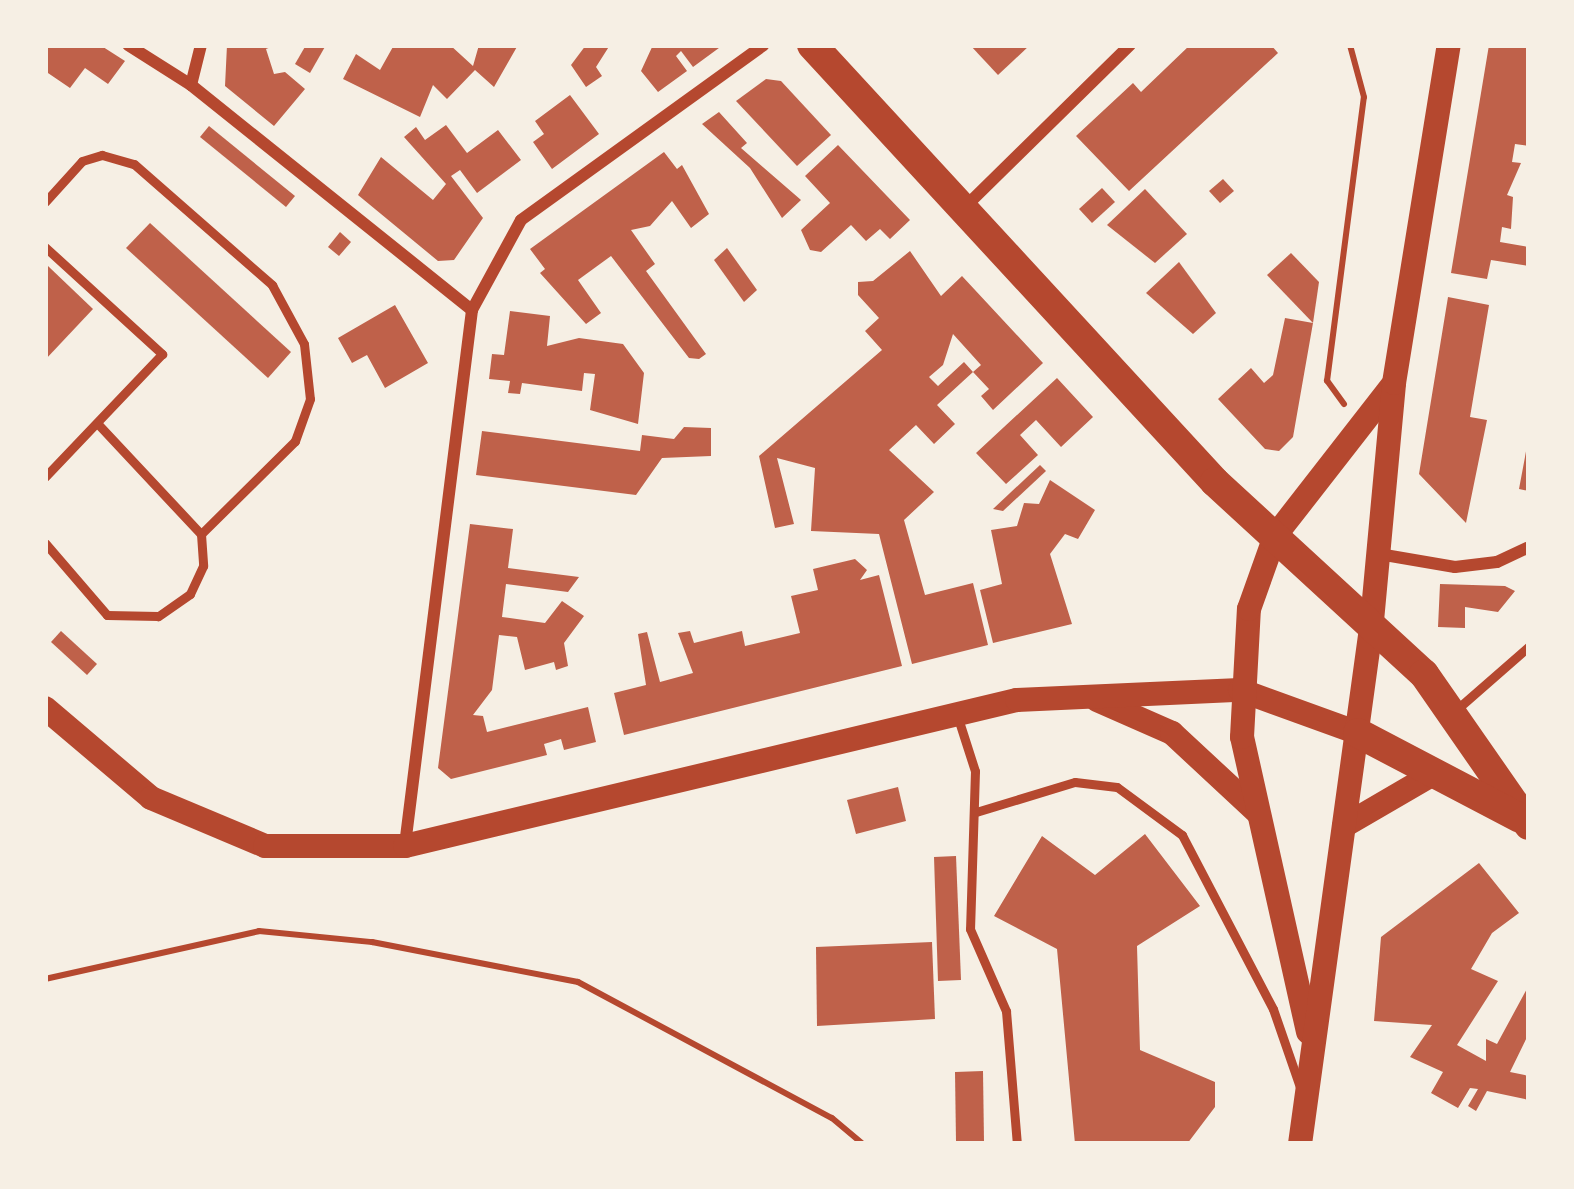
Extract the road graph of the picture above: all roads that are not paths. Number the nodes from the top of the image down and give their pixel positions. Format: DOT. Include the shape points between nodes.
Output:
graph roads {
  1 [pos="128,45"];
  2 [pos="201,45"];
  3 [pos="764,45"];
  4 [pos="812,45"];
  5 [pos="1130,45"];
  6 [pos="1449,45"];
  7 [pos="191,85"];
  8 [pos="45,202"];
  9 [pos="962,210"];
  10 [pos="45,247"];
  11 [pos="472,310"];
  12 [pos="1394,383"];
  13 [pos="97,423"];
  14 [pos="45,477"];
  15 [pos="201,534"];
  16 [pos="1275,536"];
  17 [pos="45,543"];
  18 [pos="1529,547"];
  19 [pos="1378,554"];
  20 [pos="1372,621"];
  21 [pos="1529,646"];
  22 [pos="1240,690"];
  23 [pos="1097,700"];
  24 [pos="45,707"];
  25 [pos="1454,712"];
  26 [pos="957,715"];
  27 [pos="1358,733"];
  28 [pos="1435,773"];
  29 [pos="976,812"];
  30 [pos="1258,813"];
  31 [pos="1527,823"];
  32 [pos="1344,826"];
  33 [pos="405,846"];
  34 [pos="1311,1046"];
  35 [pos="1305,1101"];
  36 [pos="1017,1144"];
  37 [pos="1300,1144"];
  1 -- 7 [label="street"];
  2 -- 7 [label="street"];
  3 -- 11 [label="street" via="520,220"];
  4 -- 9 [label="main road"];
  5 -- 9 [label="street"];
  6 -- 12 [label="main road"];
  7 -- 11 [label="street"];
  8 -- 15 [label="lane" via="82,161 102,155 134,164 272,285 304,344 310,399 295,441"];
  9 -- 16 [label="main road"];
  10 -- 13 [label="lane" via="162,354"];
  11 -- 33 [label="street"];
  12 -- 16 [label="main road"];
  12 -- 19 [label="main road"];
  13 -- 14 [label="lane"];
  13 -- 15 [label="lane"];
  15 -- 17 [label="lane" via="203,566 190,594 158,616 134,620 107,615"];
  16 -- 20 [label="main road"];
  16 -- 22 [label="main road" via="1249,609"];
  18 -- 19 [label="street" via="1497,562 1455,567"];
  19 -- 20 [label="main road"];
  20 -- 25 [label="main road"];
  20 -- 27 [label="main road"];
  21 -- 25 [label="lane"];
  22 -- 23 [label="main road" via="1173,688"];
  22 -- 27 [label="main road"];
  22 -- 30 [label="main road"];
  23 -- 26 [label="main road" via="1017,700"];
  23 -- 30 [label="main road" via="1172,733"];
  24 -- 33 [label="main road" via="151,797 265,846"];
  25 -- 31 [label="main road"];
  26 -- 29 [label="lane" via="975,771"];
  26 -- 33 [label="main road"];
  27 -- 28 [label="main road"];
  27 -- 32 [label="main road"];
  28 -- 31 [label="main road"];
  28 -- 32 [label="main road"];
  29 -- 35 [label="lane" via="1075,782 1117,787 1182,836 1273,1010"];
  29 -- 36 [label="lane" via="970,929 1006,1011"];
  30 -- 34 [label="main road"];
  32 -- 34 [label="main road"];
  34 -- 35 [label="main road"];
  35 -- 37 [label="main road"];
}
